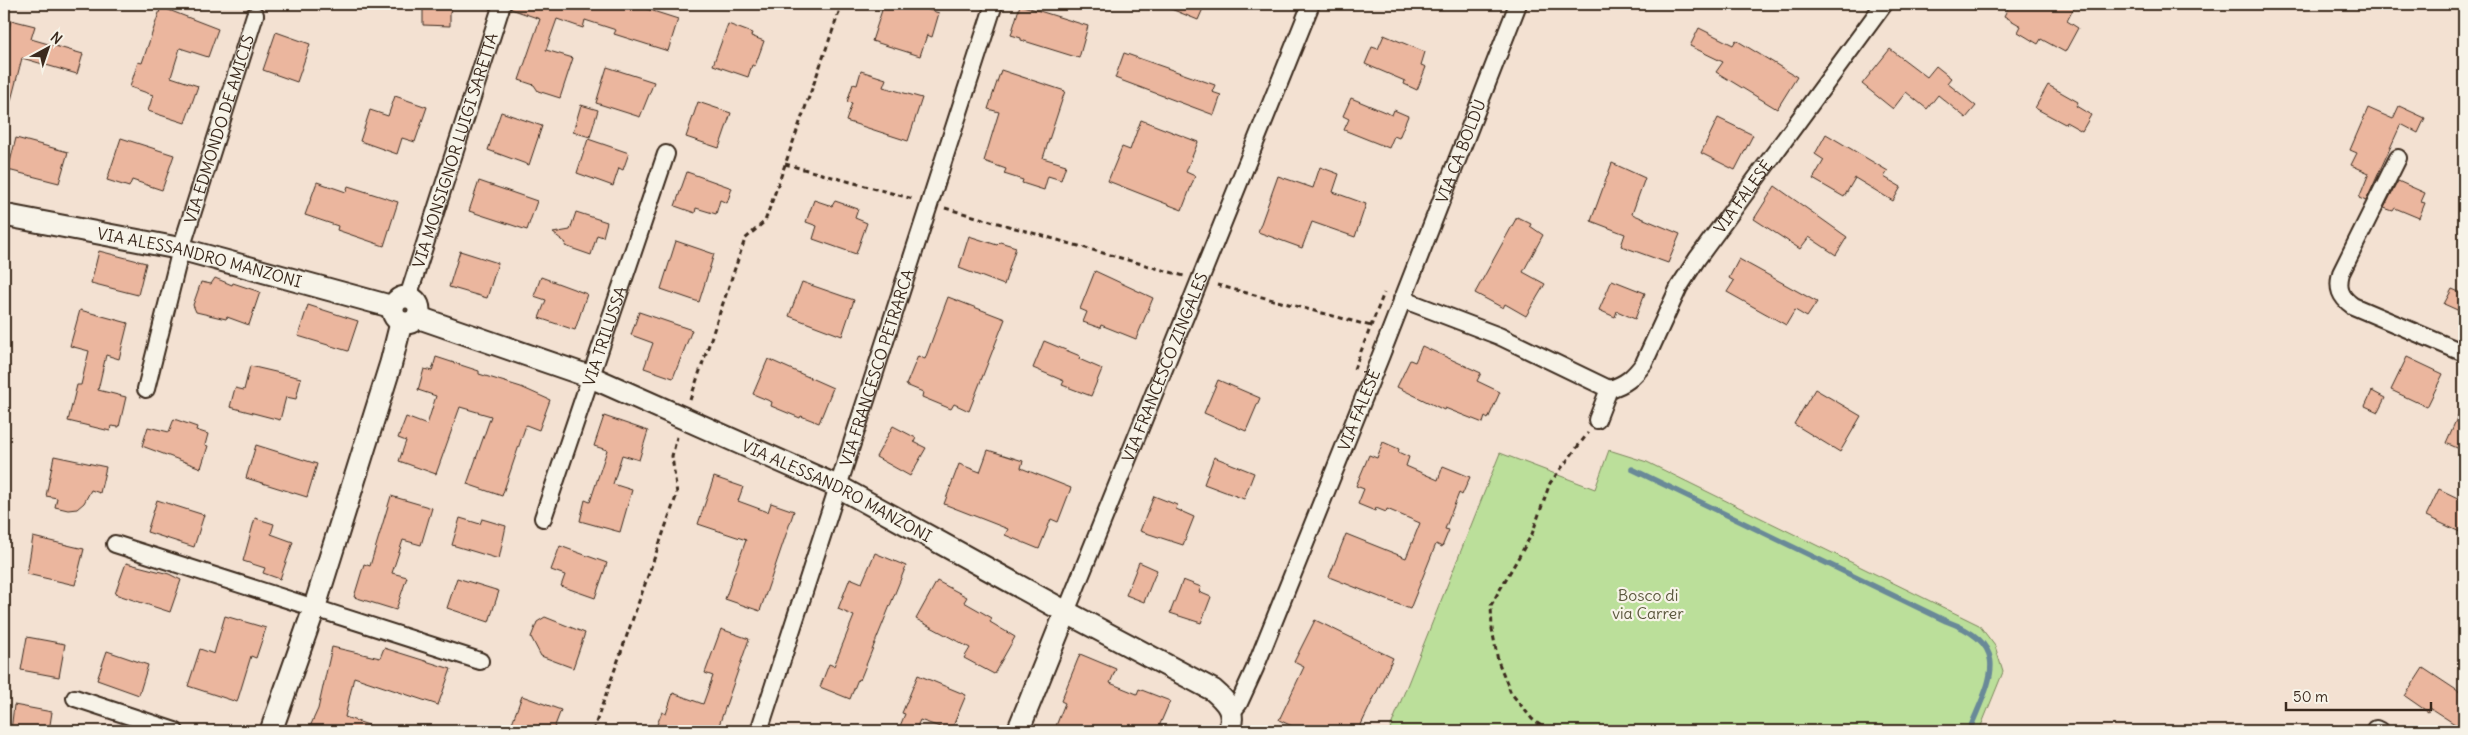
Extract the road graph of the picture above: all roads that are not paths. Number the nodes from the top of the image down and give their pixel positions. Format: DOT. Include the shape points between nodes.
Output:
graph roads {
  1 [pos="502,4"];
  2 [pos="994,4"];
  3 [pos="1311,4"];
  4 [pos="1518,4"];
  5 [pos="1884,4"];
  6 [pos="254,15"];
  7 [pos="666,154"];
  8 [pos="2398,158"];
  9 [pos="4,215"];
  10 [pos="181,249"];
  11 [pos="1402,299"];
  12 [pos="405,311"];
  13 [pos="2464,353"];
  14 [pos="591,377"];
  15 [pos="146,389"];
  16 [pos="1609,390"];
  17 [pos="1597,420"];
  18 [pos="839,487"];
  19 [pos="543,518"];
  20 [pos="115,544"];
  21 [pos="314,609"];
  22 [pos="1066,612"];
  23 [pos="480,661"];
  24 [pos="75,698"];
  25 [pos="1230,722"];
  26 [pos="175,731"];
  27 [pos="271,731"];
  28 [pos="759,731"];
  29 [pos="1018,731"];
  1 -- 12 [label="street, VIA MONSIGNOR LUIGI SARETTA"];
  2 -- 18 [label="street, VIA FRANCESCO PETRARCA"];
  3 -- 22 [label="street, VIA FRANCESCO ZINGALES"];
  4 -- 11 [label="street, VIA CÀ BOLDÙ"];
  5 -- 16 [label="street, VIA FALESÈ" via="1697,259 1679,288 1638,372 1622,386"];
  6 -- 10 [label="street, VIA EDMONDO DE AMICIS"];
  7 -- 14 [label="street, VIA TRILUSSA"];
  8 -- 13 [label="street" via="2341,273 2339,291 2353,306"];
  9 -- 10 [label="street, VIA ALESSANDRO MANZONI"];
  10 -- 12 [label="street, VIA ALESSANDRO MANZONI"];
  10 -- 15 [label="street, VIA EDMONDO DE AMICIS"];
  11 -- 16 [label="street" via="1499,336"];
  11 -- 25 [label="street, VIA FALESÈ" via="1255,668"];
  12 -- 14 [label="street, VIA ALESSANDRO MANZONI"];
  12 -- 21 [label="street, VIA MONSIGNOR LUIGI SARETTA"];
  14 -- 18 [label="street, VIA ALESSANDRO MANZONI"];
  14 -- 19 [label="street, VIA TRILUSSA"];
  16 -- 17 [label="street"];
  18 -- 22 [label="street, VIA ALESSANDRO MANZONI"];
  18 -- 28 [label="street, VIA FRANCESCO PETRARCA"];
  20 -- 21 [label="street"];
  21 -- 23 [label="street"];
  21 -- 27 [label="street, VIA MONSIGNOR LUIGI SARETTA"];
  22 -- 25 [label="street, VIA ALESSANDRO MANZONI" via="1213,690 1227,702"];
  22 -- 29 [label="street, VIA FRANCESCO ZINGALES"];
  24 -- 26 [label="street"];
}
